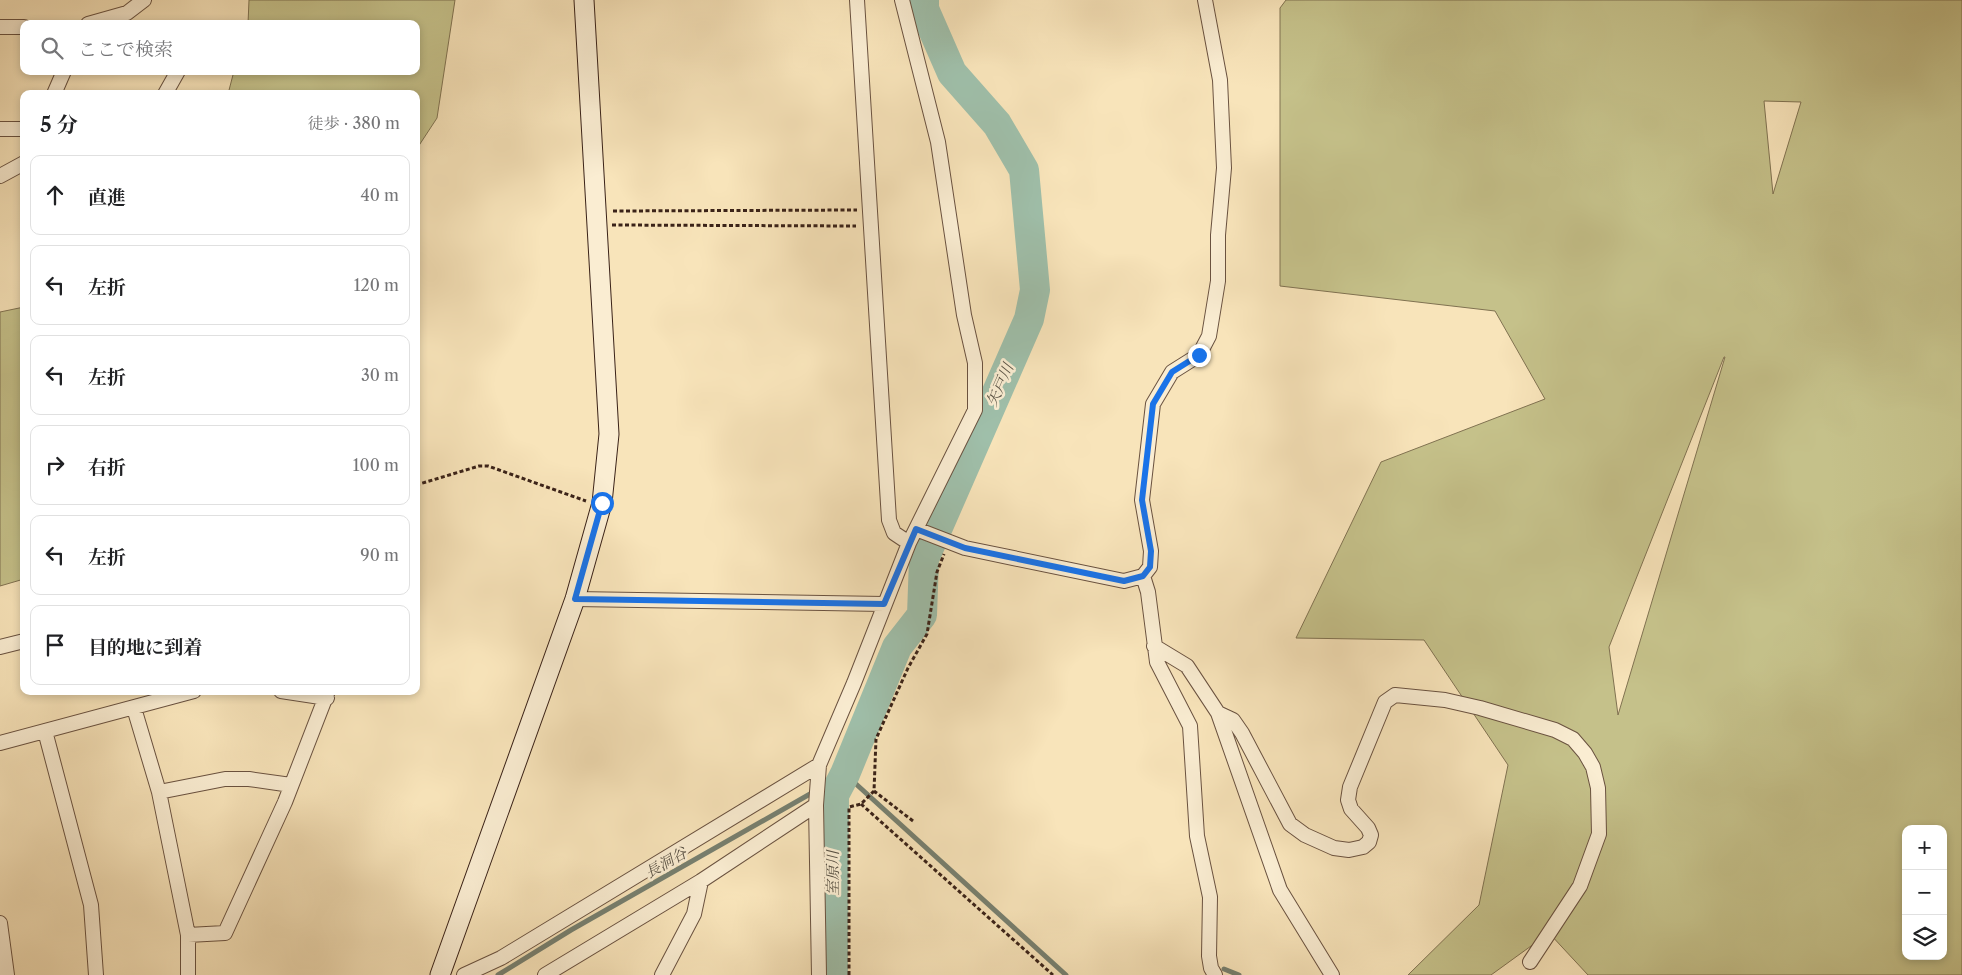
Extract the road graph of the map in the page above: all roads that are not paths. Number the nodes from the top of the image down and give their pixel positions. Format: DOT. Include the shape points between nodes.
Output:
graph roads {
  1 [pos="144,0"];
  2 [pos="584,0"];
  3 [pos="857,0"];
  4 [pos="902,0"];
  5 [pos="1206,0"];
  6 [pos="103,20"];
  7 [pos="0,27"];
  8 [pos="20,27"];
  9 [pos="62,75"];
  10 [pos="176,75"];
  11 [pos="56,90"];
  12 [pos="167,90"];
  13 [pos="0,129"];
  14 [pos="20,129"];
  15 [pos="20,165"];
  16 [pos="0,176"];
  17 [pos="916,529"];
  18 [pos="909,543"];
  19 [pos="1143,576"];
  20 [pos="575,599"];
  21 [pos="884,604"];
  22 [pos="20,642"];
  23 [pos="1154,646"];
  24 [pos="0,647"];
  25 [pos="180,695"];
  26 [pos="328,695"];
  27 [pos="134,708"];
  28 [pos="1218,713"];
  29 [pos="45,731"];
  30 [pos="0,743"];
  31 [pos="818,771"];
  32 [pos="291,785"];
  33 [pos="159,792"];
  34 [pos="816,806"];
  35 [pos="701,881"];
  36 [pos="0,923"];
  37 [pos="188,934"];
  38 [pos="1530,962"];
  39 [pos="7,975"];
  40 [pos="96,975"];
  41 [pos="188,975"];
  42 [pos="440,975"];
  43 [pos="464,975"];
  44 [pos="545,975"];
  45 [pos="662,975"];
  46 [pos="819,975"];
  47 [pos="1215,975"];
  48 [pos="1332,975"];
  1 -- 6 [label="street" via="128,13"];
  2 -- 20 [label="street" via="608,434 602,503"];
  3 -- 18 [label="street" via="889,520 894,534"];
  4 -- 17 [label="street" via="938,142 964,315 975,363 975,410"];
  5 -- 19 [label="street" via="1221,90 1224,168 1218,281 1209,336 1199,355 1172,372 1153,404 1142,500 1151,551 1150,567"];
  7 -- 8 [label="street"];
  9 -- 11 [label="street"];
  10 -- 12 [label="street"];
  13 -- 14 [label="street"];
  15 -- 16 [label="street"];
  17 -- 18 [label="street"];
  17 -- 19 [label="street" via="965,548 1124,581"];
  18 -- 21 [label="street"];
  19 -- 23 [label="street"];
  20 -- 21 [label="street"];
  20 -- 42 [label="street"];
  21 -- 31 [label="street"];
  22 -- 24 [label="street"];
  23 -- 28 [label="street" via="1187,666"];
  23 -- 47 [label="street" via="1157,662 1190,726 1197,836 1210,897 1209,956"];
  25 -- 27 [label="street"];
  26 -- 32 [label="street"];
  27 -- 29 [label="street"];
  27 -- 33 [label="street"];
  28 -- 38 [label="street" via="1233,720 1242,733 1290,824 1334,848 1349,850 1363,847 1371,835 1351,809 1348,800 1350,787 1385,702 1395,695 1445,700 1480,708 1555,730 1573,739 1593,767 1598,788 1599,834 1580,886"];
  28 -- 48 [label="street" via="1280,890"];
  29 -- 30 [label="street"];
  29 -- 40 [label="street" via="91,905"];
  31 -- 34 [label="street"];
  31 -- 43 [label="street" via="501,958"];
  32 -- 33 [label="street" via="225,779"];
  32 -- 37 [label="street" via="225,933"];
  33 -- 37 [label="street"];
  34 -- 35 [label="street"];
  34 -- 46 [label="street"];
  35 -- 44 [label="street"];
  35 -- 45 [label="street" via="694,914"];
  36 -- 39 [label="street"];
  37 -- 41 [label="street"];
}
